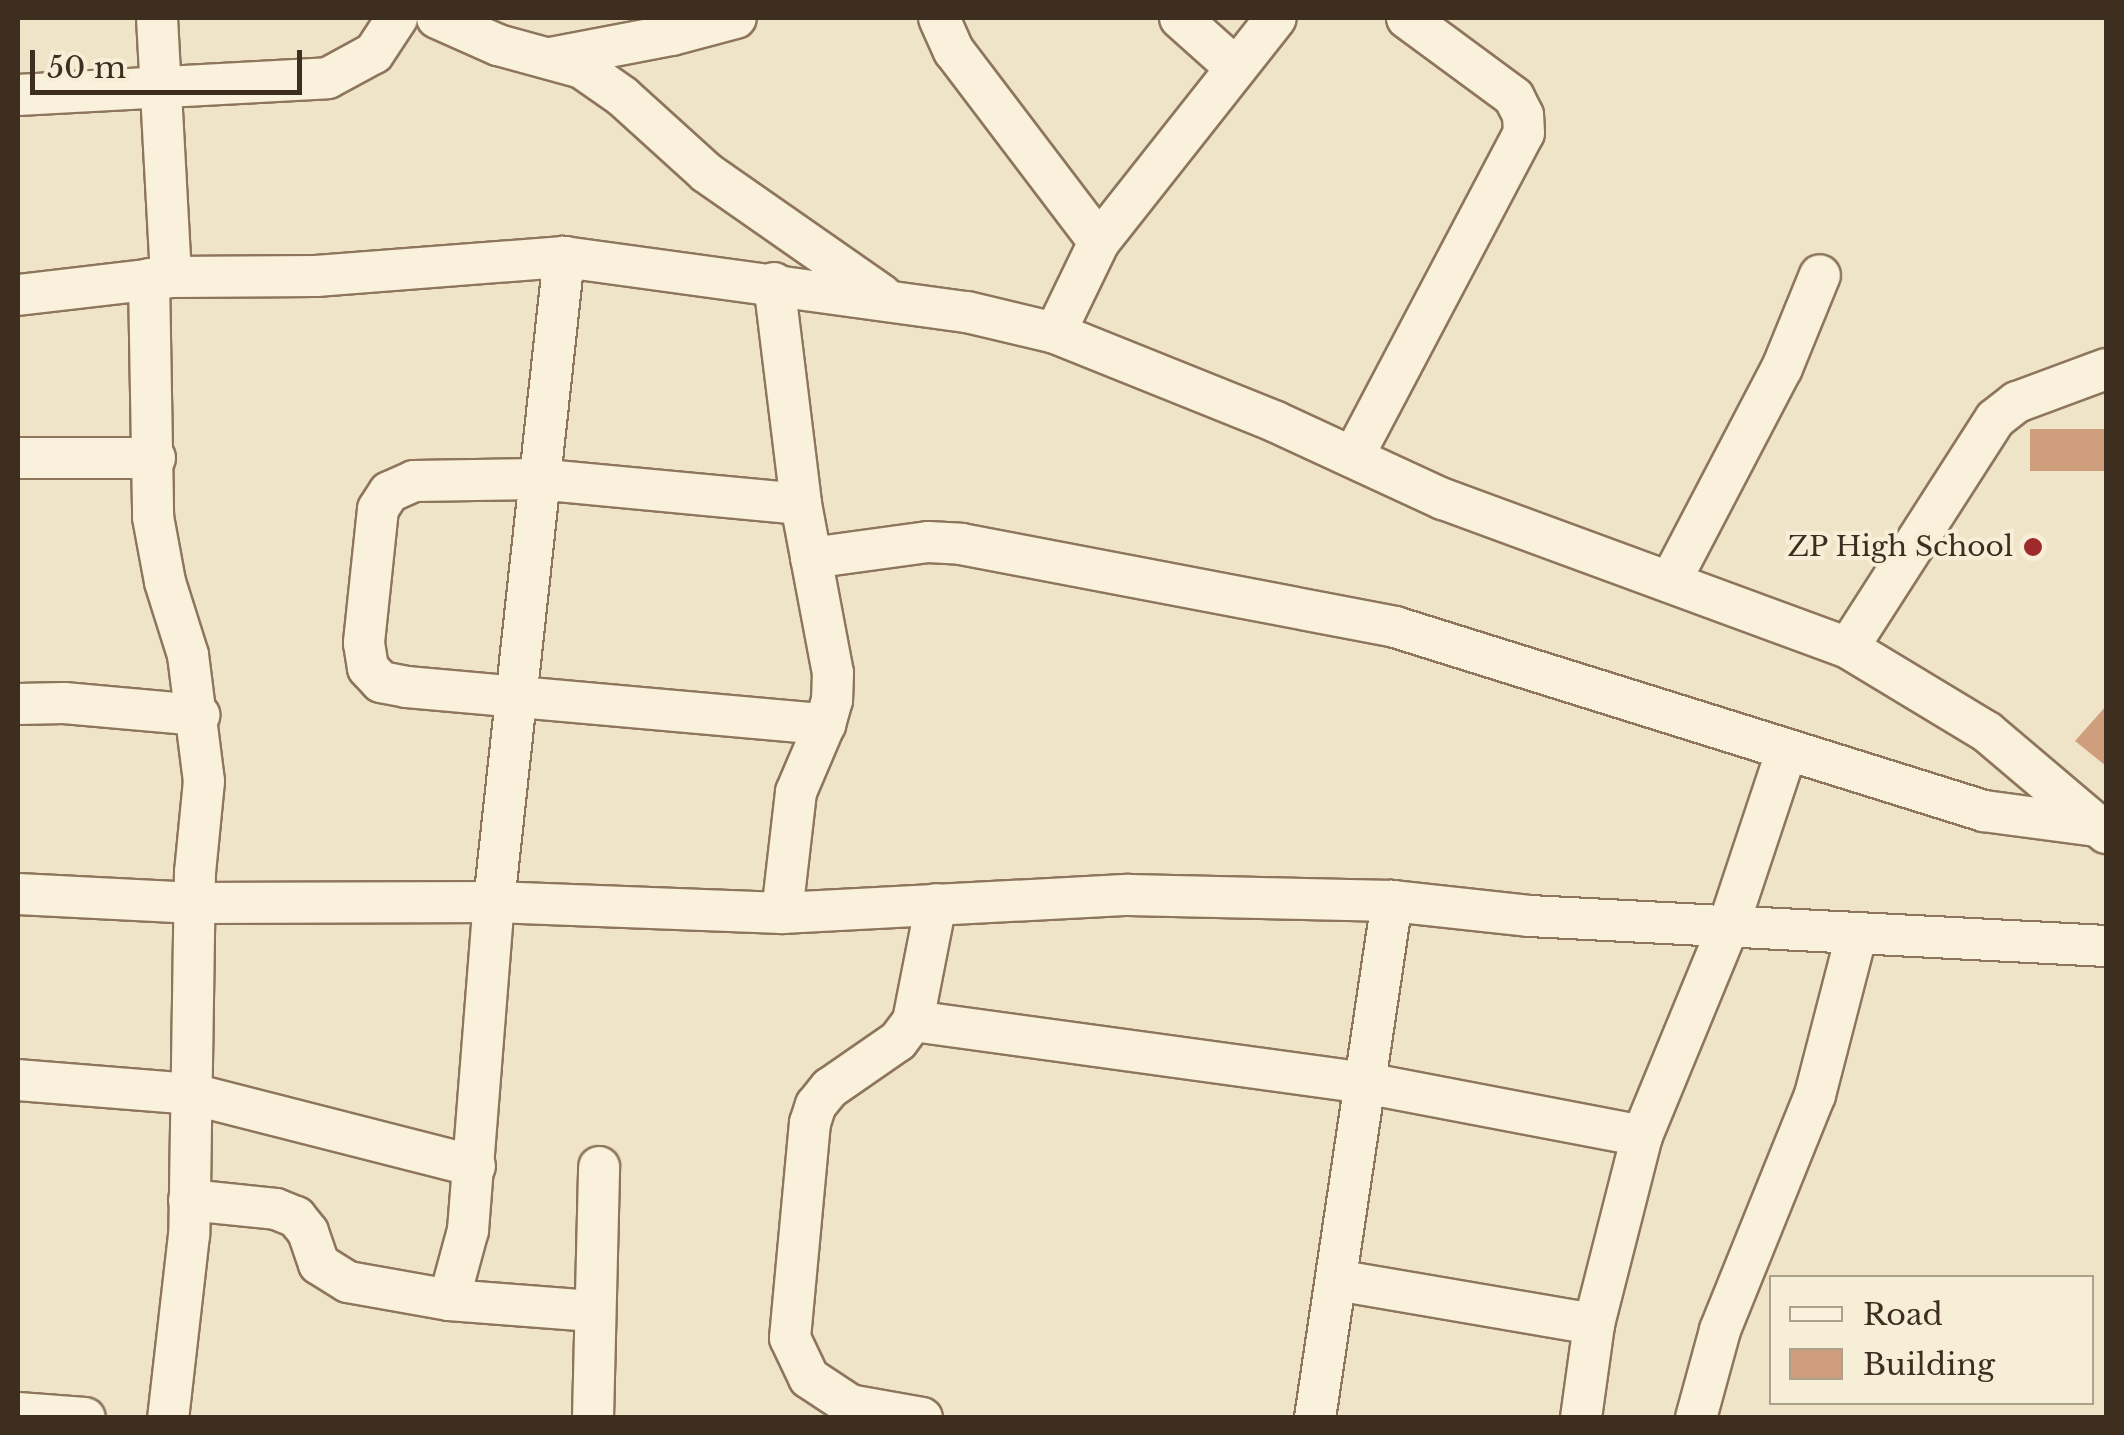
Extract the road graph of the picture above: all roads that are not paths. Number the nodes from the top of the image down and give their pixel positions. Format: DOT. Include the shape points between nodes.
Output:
graph roads {
  1 [pos="157,18"];
  2 [pos="397,18"];
  3 [pos="436,18"];
  4 [pos="736,18"];
  5 [pos="939,18"];
  6 [pos="1180,18"];
  7 [pos="1276,18"];
  8 [pos="1407,18"];
  9 [pos="550,58"];
  10 [pos="1236,68"];
  11 [pos="158,86"];
  12 [pos="18,95"];
  13 [pos="1099,242"];
  14 [pos="564,257"];
  15 [pos="1820,276"];
  16 [pos="160,278"];
  17 [pos="774,283"];
  18 [pos="18,296"];
  19 [pos="891,301"];
  20 [pos="1055,333"];
  21 [pos="2106,369"];
  22 [pos="1353,457"];
  23 [pos="18,458"];
  24 [pos="155,458"];
  25 [pos="537,478"];
  26 [pos="801,504"];
  27 [pos="811,558"];
  28 [pos="1671,580"];
  29 [pos="1848,648"];
  30 [pos="515,694"];
  31 [pos="18,704"];
  32 [pos="199,715"];
  33 [pos="825,724"];
  34 [pos="1788,750"];
  35 [pos="2102,829"];
  36 [pos="18,894"];
  37 [pos="1392,900"];
  38 [pos="494,902"];
  39 [pos="195,904"];
  40 [pos="936,904"];
  41 [pos="782,913"];
  42 [pos="1728,927"];
  43 [pos="1858,934"];
  44 [pos="2106,946"];
  45 [pos="913,1021"];
  46 [pos="18,1080"];
  47 [pos="1365,1083"];
  48 [pos="192,1094"];
  49 [pos="1642,1136"];
  50 [pos="475,1166"];
  51 [pos="599,1167"];
  52 [pos="190,1200"];
  53 [pos="1336,1280"];
  54 [pos="449,1300"];
  55 [pos="592,1312"];
  56 [pos="1594,1324"];
  57 [pos="18,1413"];
  58 [pos="85,1418"];
  59 [pos="168,1418"];
  60 [pos="593,1418"];
  61 [pos="922,1418"];
  62 [pos="1316,1418"];
  63 [pos="1581,1418"];
  64 [pos="1696,1418"];
  1 -- 11 [label="street"];
  2 -- 11 [label="street" via="374,52 328,78"];
  3 -- 9 [label="street"];
  4 -- 9 [label="street"];
  5 -- 13 [label="street" via="954,51"];
  6 -- 10 [label="street"];
  7 -- 10 [label="street"];
  8 -- 22 [label="street" via="1514,97 1524,132"];
  9 -- 19 [label="street" via="582,68 622,96 707,173"];
  10 -- 13 [label="street"];
  11 -- 12 [label="street"];
  11 -- 16 [label="street"];
  13 -- 20 [label="street"];
  14 -- 16 [label="street" via="316,276"];
  14 -- 17 [label="street"];
  14 -- 25 [label="street"];
  15 -- 28 [label="street" via="1782,368"];
  16 -- 18 [label="street"];
  16 -- 24 [label="street"];
  17 -- 19 [label="street"];
  17 -- 26 [label="street"];
  19 -- 20 [label="street"];
  20 -- 22 [label="street"];
  21 -- 29 [label="street" via="2017,402 1995,419"];
  22 -- 28 [label="street" via="1442,499"];
  23 -- 24 [label="street"];
  24 -- 32 [label="street" via="156,534"];
  25 -- 26 [label="street"];
  25 -- 30 [label="street"];
  25 -- 30 [label="street" via="414,481 389,492 374,532 364,643 368,668 394,685"];
  26 -- 27 [label="street"];
  27 -- 33 [label="street" via="833,673"];
  27 -- 34 [label="street" via="928,542 961,544 1395,627"];
  28 -- 29 [label="street"];
  29 -- 35 [label="street" via="1987,732"];
  30 -- 33 [label="street"];
  30 -- 38 [label="street"];
  31 -- 32 [label="street"];
  32 -- 39 [label="street" via="204,781"];
  33 -- 41 [label="street" via="796,792"];
  34 -- 35 [label="street" via="1984,811"];
  34 -- 42 [label="street"];
  36 -- 39 [label="street"];
  37 -- 40 [label="street" via="1129,895"];
  37 -- 42 [label="street"];
  37 -- 47 [label="street"];
  38 -- 39 [label="street"];
  38 -- 41 [label="street"];
  38 -- 50 [label="street"];
  39 -- 48 [label="street"];
  40 -- 41 [label="street"];
  40 -- 45 [label="street"];
  42 -- 43 [label="street"];
  42 -- 49 [label="street"];
  43 -- 44 [label="street"];
  43 -- 64 [label="street" via="1815,1094 1720,1330"];
  45 -- 47 [label="street"];
  45 -- 61 [label="street" via="898,1042 816,1105 790,1338 809,1378 850,1405"];
  46 -- 48 [label="street"];
  47 -- 49 [label="street"];
  47 -- 53 [label="street"];
  48 -- 50 [label="street"];
  48 -- 52 [label="street"];
  49 -- 56 [label="street"];
  50 -- 54 [label="street" via="468,1230"];
  51 -- 55 [label="street"];
  52 -- 54 [label="street" via="276,1209 296,1217 332,1275"];
  52 -- 59 [label="street"];
  53 -- 56 [label="street"];
  53 -- 62 [label="street"];
  54 -- 55 [label="street"];
  55 -- 60 [label="street"];
  56 -- 63 [label="street"];
  57 -- 58 [label="street"];
}
